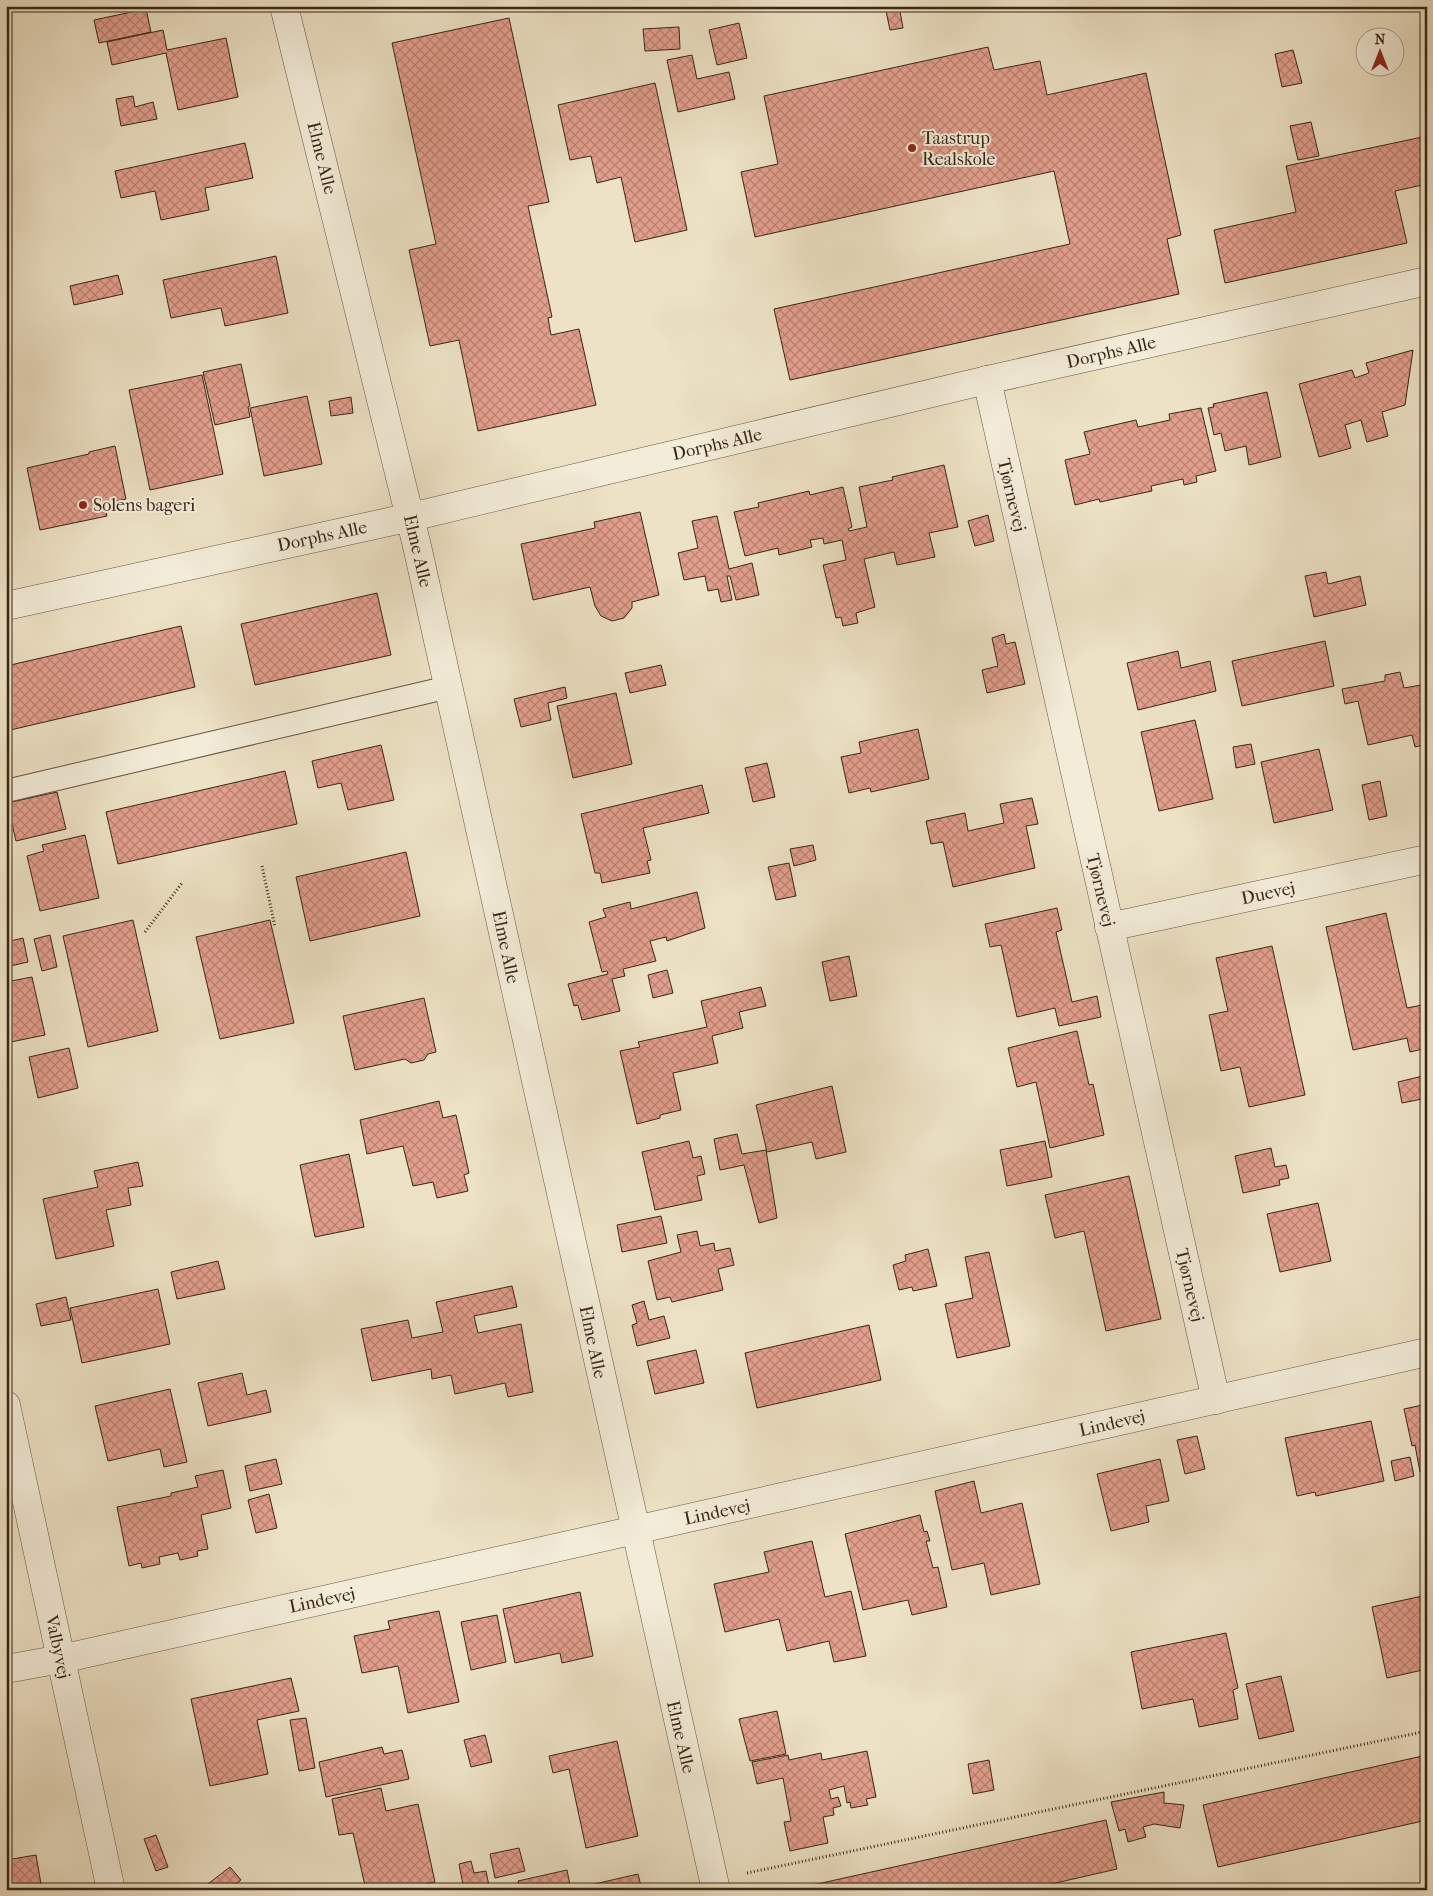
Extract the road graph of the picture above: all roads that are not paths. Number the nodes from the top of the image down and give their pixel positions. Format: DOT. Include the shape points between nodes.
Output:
graph roads {
  1 [pos="284,6"];
  2 [pos="1427,281"];
  3 [pos="986,380"];
  4 [pos="410,517"];
  5 [pos="6,606"];
  6 [pos="449,687"];
  7 [pos="6,790"];
  8 [pos="1427,859"];
  9 [pos="1109,927"];
  10 [pos="1427,1352"];
  11 [pos="1216,1400"];
  12 [pos="6,1405"];
  13 [pos="635,1530"];
  14 [pos="61,1659"];
  15 [pos="6,1669"];
  16 [pos="714,1885"];
  17 [pos="111,1890"];
  1 -- 4 [label="street, Elme Alle"];
  2 -- 3 [label="street, Dorphs Alle"];
  3 -- 4 [label="street, Dorphs Alle"];
  3 -- 9 [label="street, Tjørnevej"];
  4 -- 5 [label="street, Dorphs Alle"];
  4 -- 6 [label="street, Elme Alle"];
  6 -- 7 [label="lane"];
  6 -- 13 [label="street, Elme Alle"];
  8 -- 9 [label="street, Duevej"];
  9 -- 11 [label="street, Tjørnevej"];
  10 -- 11 [label="street, Lindevej"];
  11 -- 13 [label="street, Lindevej"];
  12 -- 14 [label="street, Valbyvej"];
  13 -- 14 [label="street, Lindevej"];
  13 -- 16 [label="street, Elme Alle"];
  14 -- 15 [label="street, Lindevej"];
  14 -- 17 [label="street, Valbyvej"];
}
